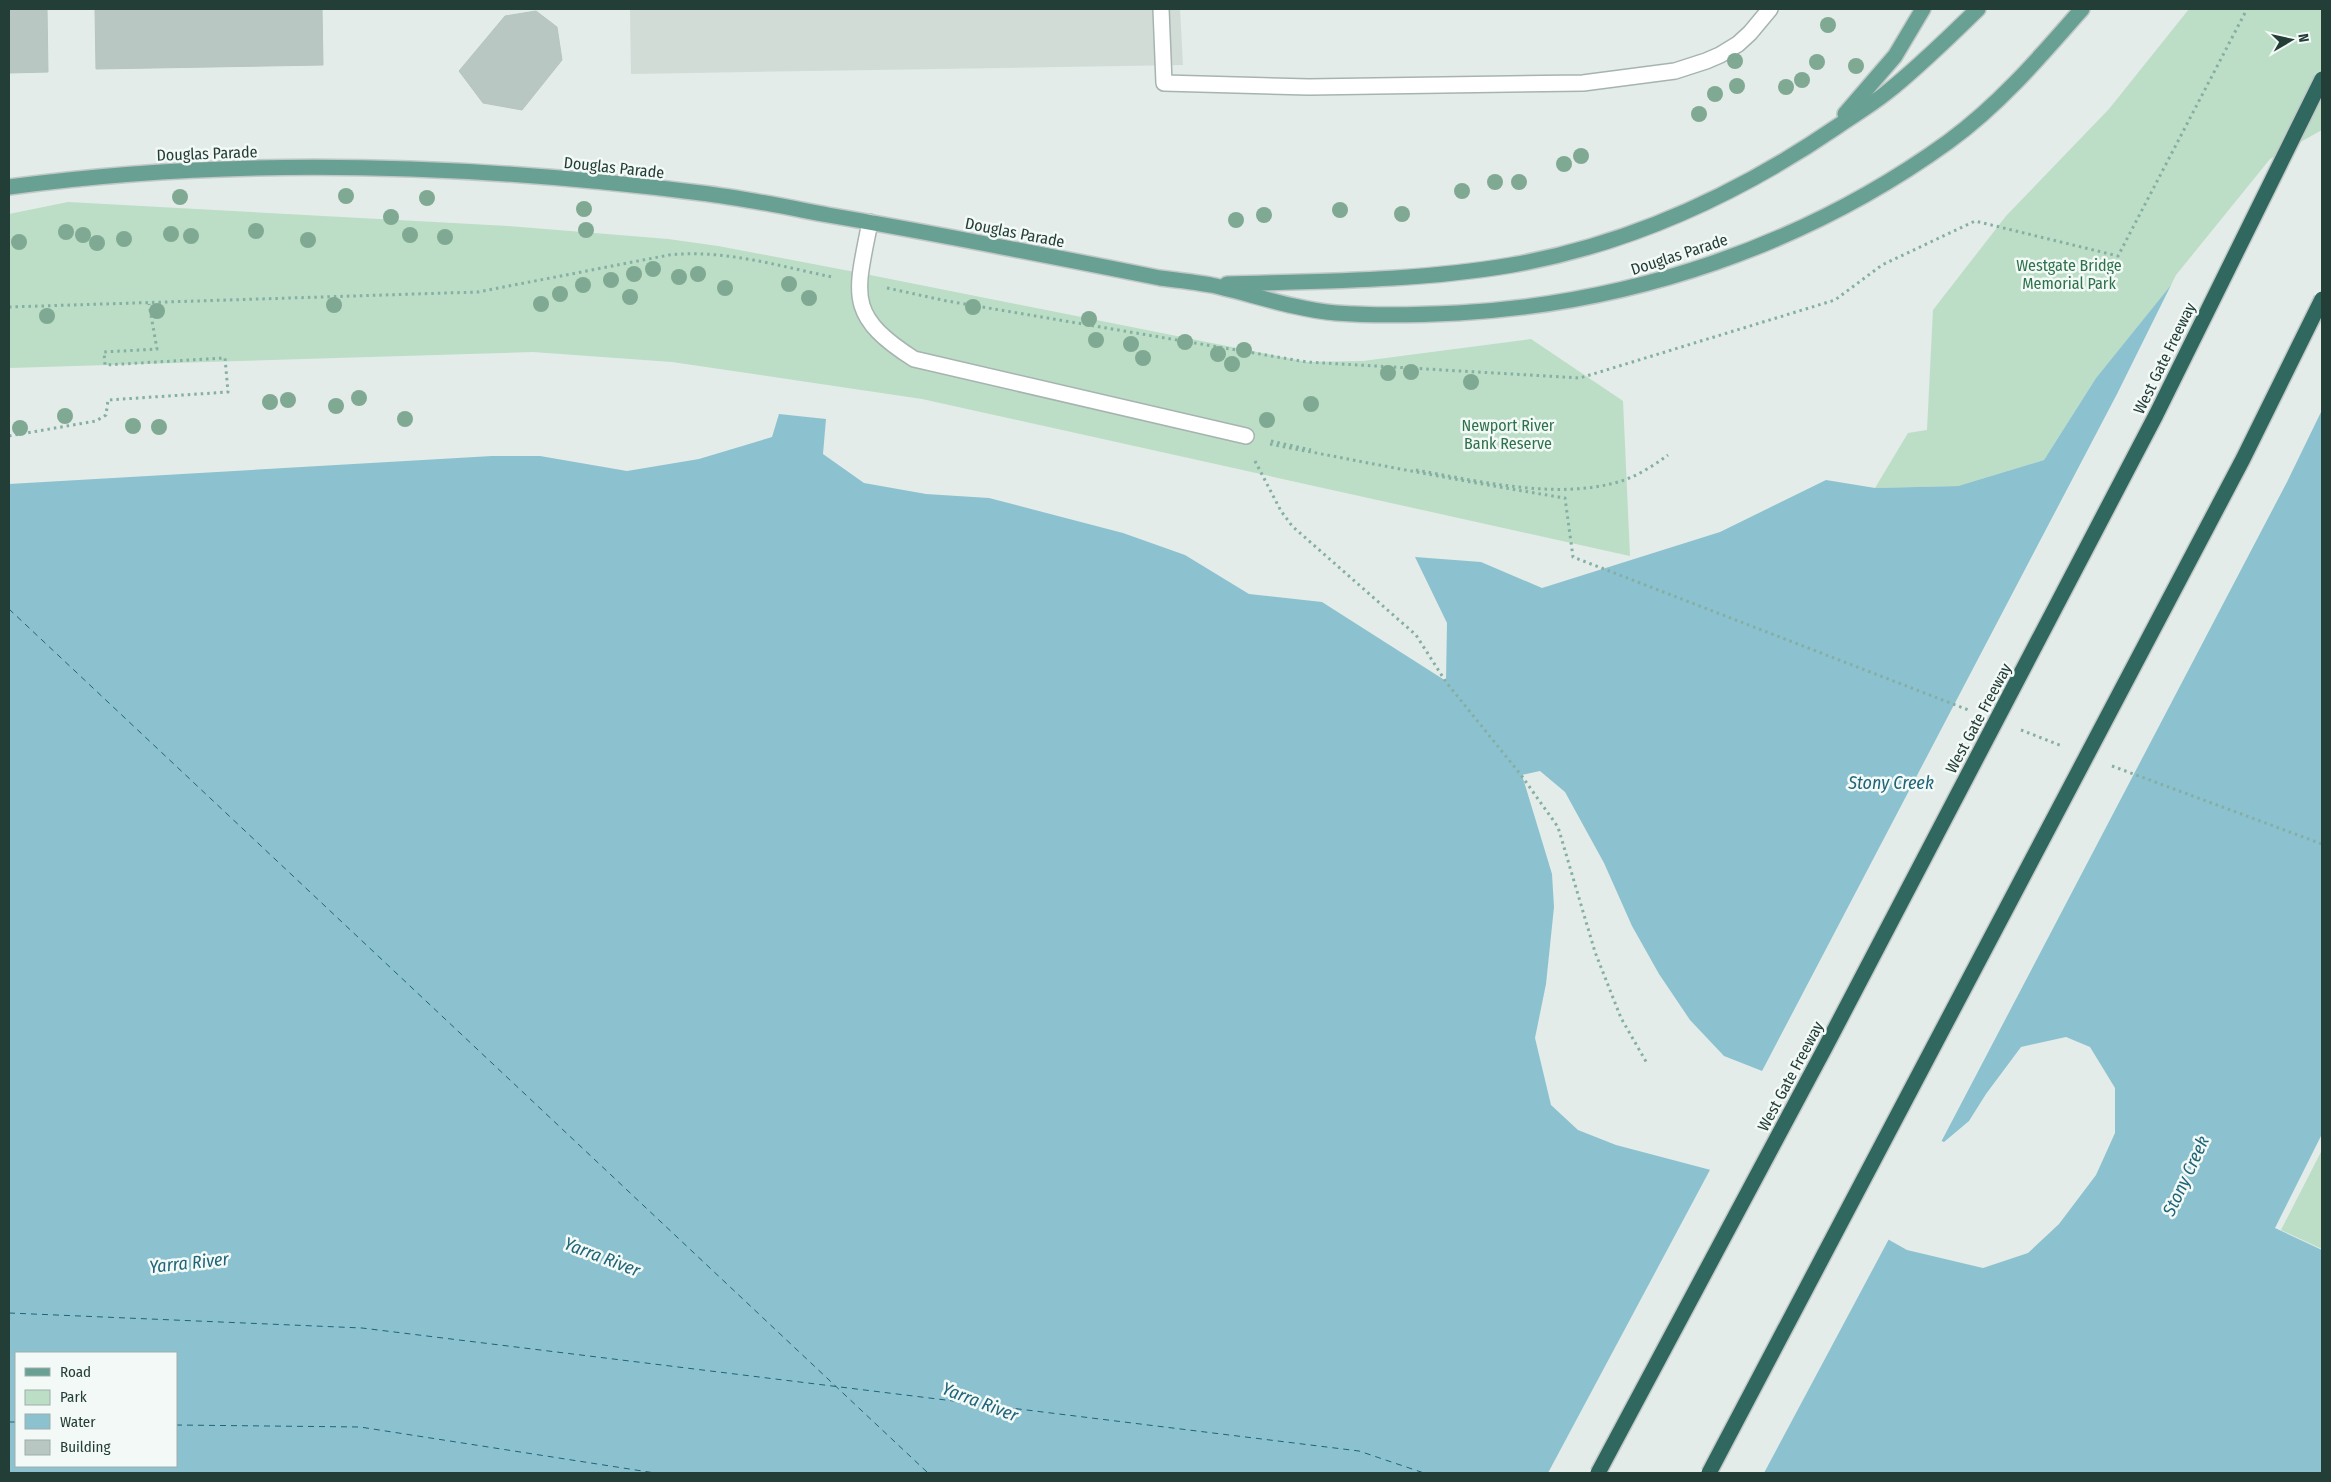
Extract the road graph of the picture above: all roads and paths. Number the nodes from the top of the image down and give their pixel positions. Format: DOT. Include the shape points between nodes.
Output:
graph roads {
  1 [pos="1161,9"];
  2 [pos="1770,9"];
  3 [pos="1923,9"];
  4 [pos="1978,9"];
  5 [pos="2082,9"];
  6 [pos="2322,79"];
  7 [pos="1806,148"];
  8 [pos="9,187"];
  9 [pos="870,222"];
  10 [pos="1209,285"];
  11 [pos="2322,299"];
  12 [pos="9,307"];
  13 [pos="9,436"];
  14 [pos="1246,436"];
  15 [pos="1668,456"];
  16 [pos="1261,474"];
  17 [pos="1573,556"];
  18 [pos="1973,711"];
  19 [pos="2018,729"];
  20 [pos="2064,747"];
  21 [pos="2110,765"];
  22 [pos="2322,844"];
  23 [pos="1648,1065"];
  24 [pos="1598,1473"];
  25 [pos="1708,1473"];
  1 -- 2 [label="lane" via="1164,83 1308,87 1569,84 1675,71 1726,52 1750,33"];
  3 -- 7 [label="main road" via="1895,56 1876,80 1834,125"];
  4 -- 7 [label="main road, Douglas Parade" via="1885,94"];
  5 -- 10 [label="main road, Douglas Parade" via="2004,94 1950,141 1910,168 1834,213 1727,259 1667,279 1558,304 1430,314 1302,308"];
  6 -- 24 [label="highway, West Gate Freeway, bridge" via="2152,424"];
  7 -- 10 [label="main road, Douglas Parade" via="1749,182 1665,220 1618,238 1544,259 1442,275"];
  8 -- 9 [label="main road, Douglas Parade" via="91,176 235,168 415,170 524,175 703,193"];
  9 -- 10 [label="main road, Douglas Parade"];
  9 -- 14 [label="lane" via="859,282 864,313 881,334 914,359"];
  11 -- 25 [label="highway, bridge" via="2234,477"];
  12 -- 13 [label="path" via="149,304 156,349 104,352 105,365 225,358 228,392 108,400 106,414 96,421"];
  14 -- 15 [label="path" via="1458,478 1565,489 1617,482"];
  16 -- 23 [label="path" via="1276,504 1300,534 1416,635 1446,682 1522,775 1558,827 1595,952 1621,1018"];
  17 -- 18 [label="path"];
  19 -- 20 [label="path"];
  21 -- 22 [label="path"];
}
